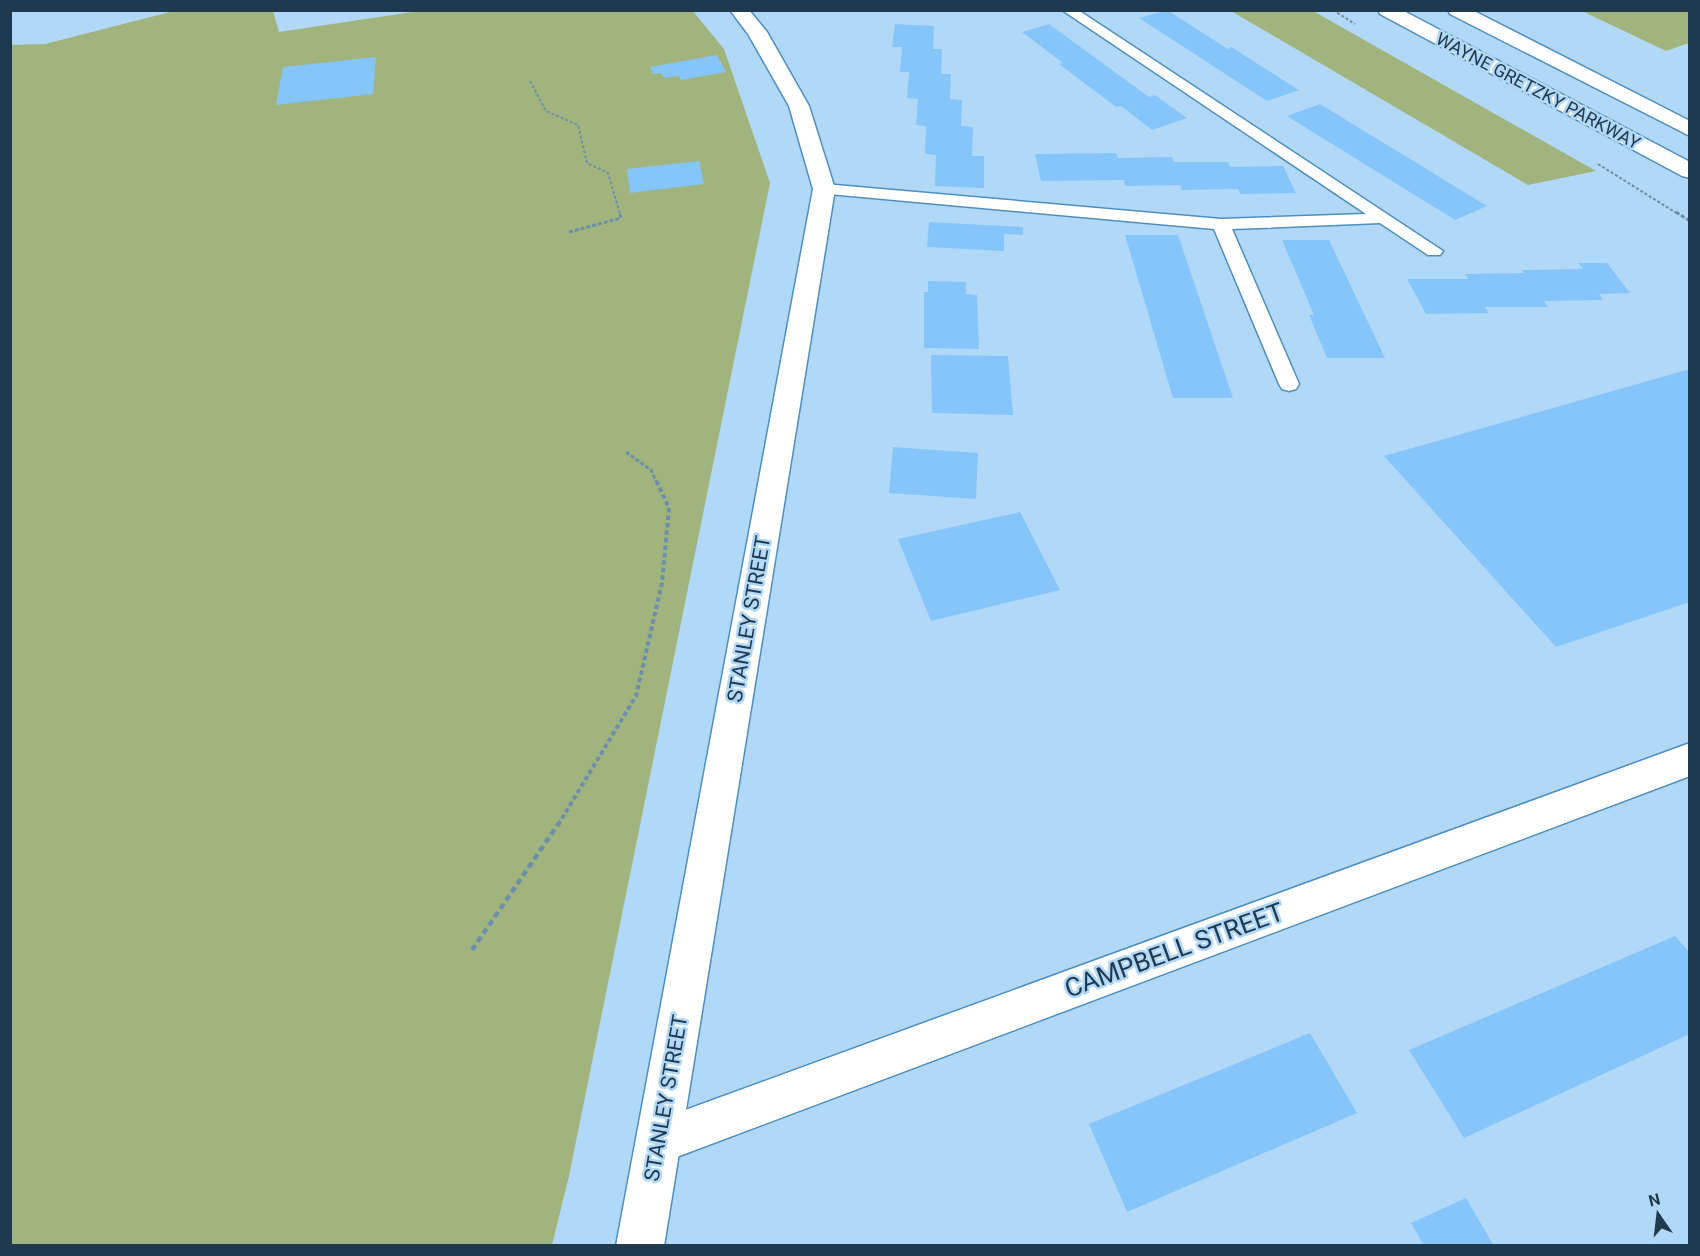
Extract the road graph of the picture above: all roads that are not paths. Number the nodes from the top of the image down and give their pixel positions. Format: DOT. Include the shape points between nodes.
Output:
graph roads {
  1 [pos="739,10"];
  2 [pos="1068,10"];
  3 [pos="1388,10"];
  4 [pos="1457,10"];
  5 [pos="1689,130"];
  6 [pos="1689,171"];
  7 [pos="824,189"];
  8 [pos="1384,218"];
  9 [pos="1221,224"];
  10 [pos="1434,251"];
  11 [pos="1288,384"];
  12 [pos="1689,759"];
  13 [pos="658,1142"];
  14 [pos="640,1245"];
  1 -- 7 [label="street, STANLEY STREET" via="757,32 799,106"];
  2 -- 8 [label="lane"];
  3 -- 6 [label="street, WAYNE GRETZKY PARKWAY"];
  4 -- 5 [label="street, WAYNE GRETZKY PARKWAY"];
  7 -- 9 [label="lane"];
  7 -- 13 [label="street, STANLEY STREET"];
  8 -- 9 [label="lane"];
  8 -- 10 [label="lane"];
  9 -- 11 [label="lane"];
  12 -- 13 [label="street, CAMPBELL STREET"];
  13 -- 14 [label="street, STANLEY STREET"];
}
